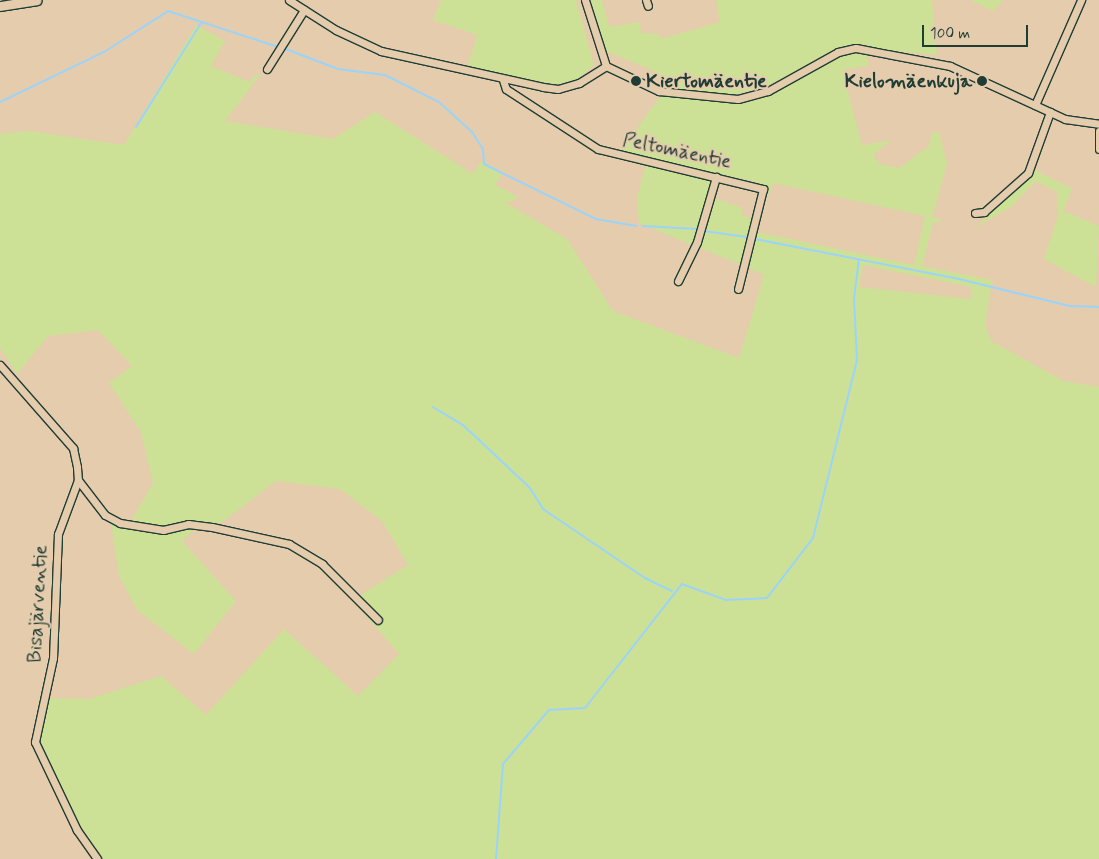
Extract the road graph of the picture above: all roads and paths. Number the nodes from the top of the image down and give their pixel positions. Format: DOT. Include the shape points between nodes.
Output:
graph roads {
  1 [pos="37,0"];
  2 [pos="288,0"];
  3 [pos="586,0"];
  4 [pos="1081,0"];
  5 [pos="0,6"];
  6 [pos="304,10"];
  7 [pos="606,66"];
  8 [pos="266,69"];
  9 [pos="503,80"];
  10 [pos="1036,106"];
  11 [pos="1050,112"];
  12 [pos="1099,124"];
  13 [pos="1099,131"];
  14 [pos="1099,149"];
  15 [pos="716,176"];
  16 [pos="975,213"];
  17 [pos="678,281"];
  18 [pos="738,289"];
  19 [pos="0,365"];
  20 [pos="78,480"];
  21 [pos="378,620"];
  22 [pos="97,859"];
  1 -- 5 [label="street"];
  2 -- 6 [label="street"];
  3 -- 7 [label="street"];
  4 -- 10 [label="street"];
  6 -- 8 [label="street"];
  6 -- 9 [label="street" via="381,50"];
  7 -- 9 [label="street" via="579,83 558,89"];
  7 -- 10 [label="street" via="659,91 738,99 768,91 838,52 856,48 950,66"];
  9 -- 15 [label="street, Peltomäentie" via="506,89 598,149"];
  10 -- 11 [label="street"];
  11 -- 12 [label="street" via="1077,123"];
  11 -- 16 [label="street" via="1028,172 984,212"];
  13 -- 14 [label="street"];
  15 -- 17 [label="street" via="697,242"];
  15 -- 18 [label="street, Peltomäentie" via="758,185 765,196"];
  19 -- 20 [label="street, Bisajärventie" via="73,448"];
  20 -- 21 [label="street" via="105,515 120,523 163,530 188,524 290,544 322,564"];
  20 -- 22 [label="street, Bisajärventie" via="58,534 53,658 35,742 77,830"];
}
